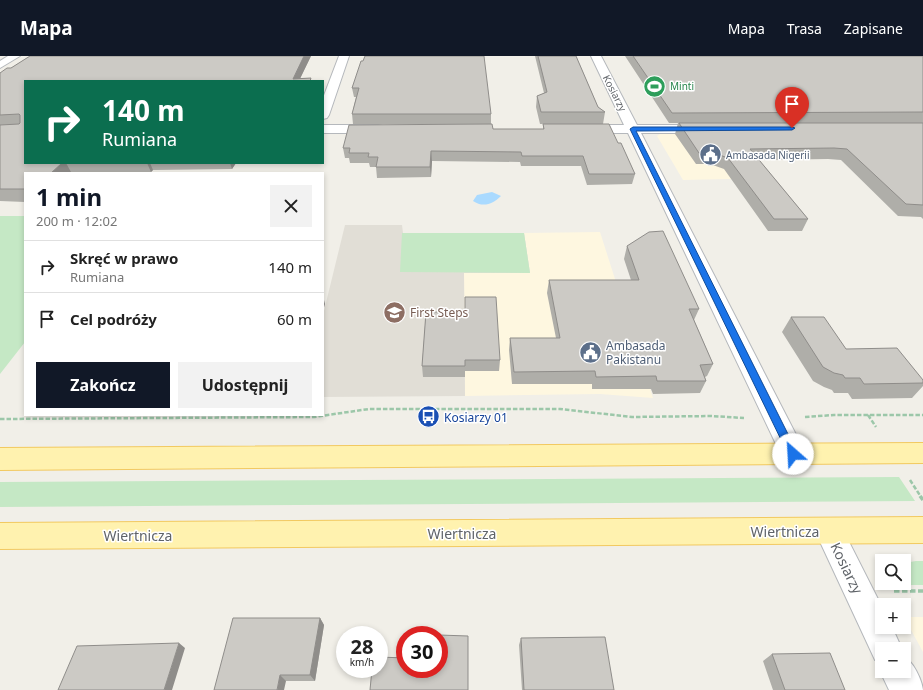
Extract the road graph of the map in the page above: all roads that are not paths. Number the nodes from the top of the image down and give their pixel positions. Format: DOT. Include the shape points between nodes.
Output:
graph roads {
  1 [pos="15,56"];
  2 [pos="344,56"];
  3 [pos="596,56"];
  4 [pos="0,65"];
  5 [pos="324,112"];
  6 [pos="324,129"];
  7 [pos="393,129"];
  8 [pos="571,129"];
  9 [pos="633,129"];
  10 [pos="721,129"];
  11 [pos="923,453"];
  12 [pos="793,454"];
  13 [pos="0,458"];
  14 [pos="923,530"];
  15 [pos="829,531"];
  16 [pos="0,536"];
  17 [pos="883,642"];
  18 [pos="901,678"];
  19 [pos="907,690"];
  1 -- 4 [label="street"];
  2 -- 5 [label="street"];
  3 -- 9 [label="street, Kosiarzy"];
  6 -- 7 [label="street"];
  8 -- 9 [label="street"];
  9 -- 10 [label="street"];
  9 -- 12 [label="street, Kosiarzy"];
  11 -- 12 [label="main road"];
  12 -- 13 [label="main road"];
  14 -- 15 [label="main road, Wiertnicza"];
  15 -- 16 [label="main road, Wiertnicza"];
  15 -- 17 [label="street, Kosiarzy"];
  18 -- 19 [label="street"];
}
